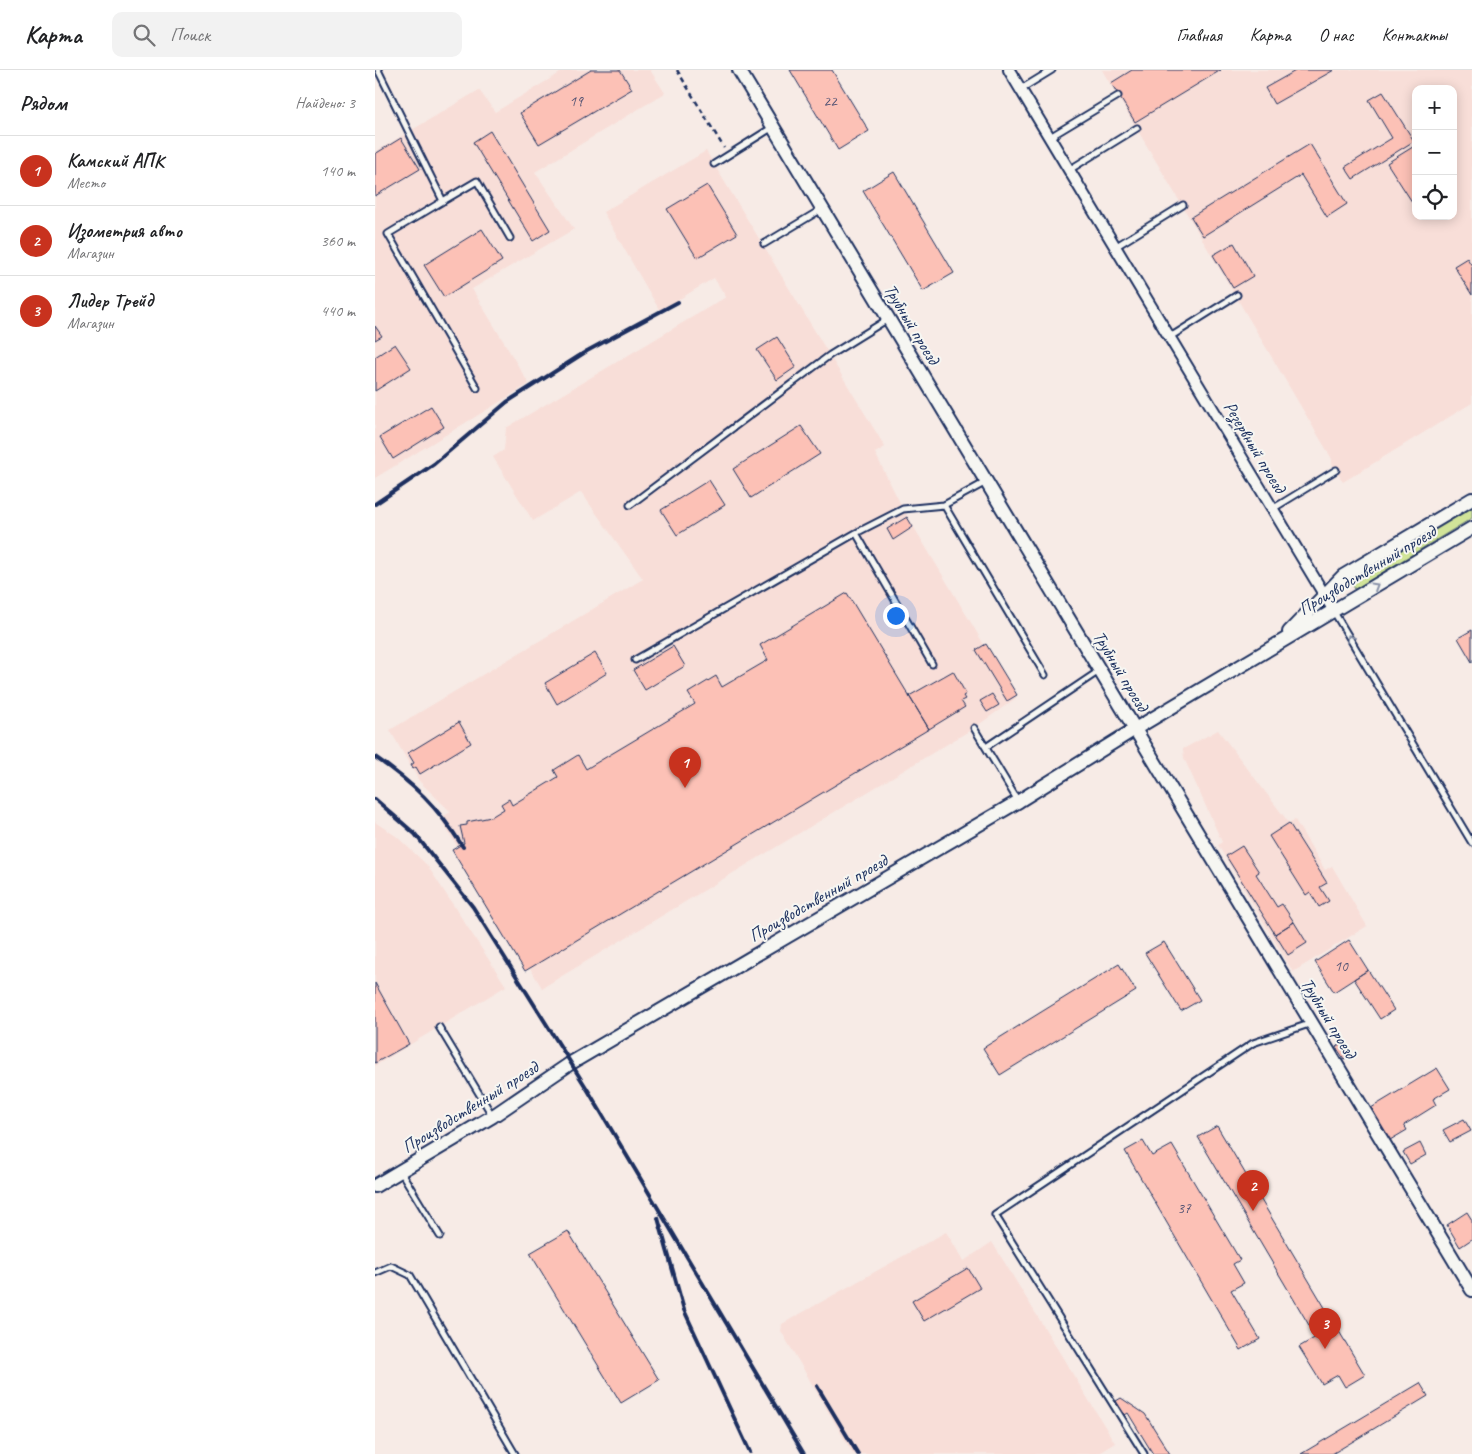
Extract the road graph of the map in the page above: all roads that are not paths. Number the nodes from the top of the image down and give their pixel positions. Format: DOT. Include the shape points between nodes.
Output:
graph roads {
  1 [pos="378,70"];
  2 [pos="739,70"];
  3 [pos="1009,70"];
  4 [pos="1052,70"];
  5 [pos="1020,89"];
  6 [pos="1118,96"];
  7 [pos="773,126"];
  8 [pos="1137,128"];
  9 [pos="1049,137"];
  10 [pos="714,164"];
  11 [pos="1069,170"];
  12 [pos="443,201"];
  13 [pos="1183,205"];
  14 [pos="823,209"];
  15 [pos="510,238"];
  16 [pos="763,244"];
  17 [pos="1115,247"];
  18 [pos="1237,295"];
  19 [pos="889,319"];
  20 [pos="1170,337"];
  21 [pos="477,388"];
  22 [pos="1336,470"];
  23 [pos="986,482"];
  24 [pos="1472,499"];
  25 [pos="630,505"];
  26 [pos="944,505"];
  27 [pos="1273,508"];
  28 [pos="1472,528"];
  29 [pos="856,533"];
  30 [pos="1325,595"];
  31 [pos="1334,611"];
  32 [pos="1280,642"];
  33 [pos="635,660"];
  34 [pos="932,664"];
  35 [pos="1100,670"];
  36 [pos="1045,675"];
  37 [pos="974,728"];
  38 [pos="1135,729"];
  39 [pos="986,747"];
  40 [pos="1019,801"];
  41 [pos="1472,843"];
  42 [pos="1312,1024"];
  43 [pos="439,1027"];
  44 [pos="493,1116"];
  45 [pos="400,1171"];
  46 [pos="375,1186"];
  47 [pos="440,1236"];
  48 [pos="375,1273"];
  49 [pos="1472,1290"];
  50 [pos="515,1454"];
  51 [pos="1144,1454"];
  1 -- 12 [label="lane"];
  2 -- 7 [label="street, Трубный проезд"];
  3 -- 5 [label="street, Резервный проезд"];
  4 -- 5 [label="lane"];
  5 -- 9 [label="street, Резервный проезд"];
  6 -- 9 [label="lane"];
  7 -- 10 [label="lane"];
  7 -- 14 [label="street, Трубный проезд"];
  8 -- 11 [label="lane"];
  9 -- 11 [label="street, Резервный проезд"];
  11 -- 17 [label="street, Резервный проезд"];
  12 -- 15 [label="lane" via="477,181"];
  12 -- 21 [label="lane" via="388,234"];
  13 -- 17 [label="lane"];
  14 -- 16 [label="lane"];
  14 -- 19 [label="street, Трубный проезд"];
  17 -- 20 [label="street, Резервный проезд"];
  18 -- 20 [label="lane"];
  19 -- 23 [label="street, Трубный проезд"];
  19 -- 25 [label="lane" via="831,355"];
  20 -- 27 [label="street, Резервный проезд"];
  22 -- 27 [label="lane"];
  23 -- 26 [label="lane"];
  23 -- 35 [label="street, Трубный проезд"];
  24 -- 30 [label="street, Производственный проезд" via="1343,576"];
  26 -- 29 [label="lane" via="903,509"];
  26 -- 36 [label="lane"];
  27 -- 30 [label="street, Резервный проезд"];
  31 -- 28 [label="street, Производственный проезд, one-way"];
  29 -- 33 [label="lane"];
  29 -- 34 [label="lane"];
  30 -- 31 [label="street, Резервный проезд"];
  30 -- 32 [label="street, Производственный проезд"];
  31 -- 32 [label="street, Производственный проезд"];
  41 -- 31 [label="lane, Резервный проезд, one-way"];
  32 -- 38 [label="street, Производственный проезд"];
  35 -- 38 [label="street, Трубный проезд"];
  35 -- 39 [label="lane"];
  37 -- 39 [label="lane"];
  38 -- 40 [label="street, Производственный проезд"];
  38 -- 42 [label="street, Трубный проезд"];
  39 -- 40 [label="lane"];
  40 -- 44 [label="street, Производственный проезд" via="571,1063"];
  42 -- 49 [label="street, Трубный проезд"];
  42 -- 51 [label="lane" via="1253,1043 995,1215"];
  43 -- 44 [label="lane"];
  44 -- 45 [label="street, Производственный проезд"];
  45 -- 46 [label="street, Производственный проезд"];
  45 -- 47 [label="lane"];
  48 -- 50 [label="lane" via="391,1266 409,1275"];
}
